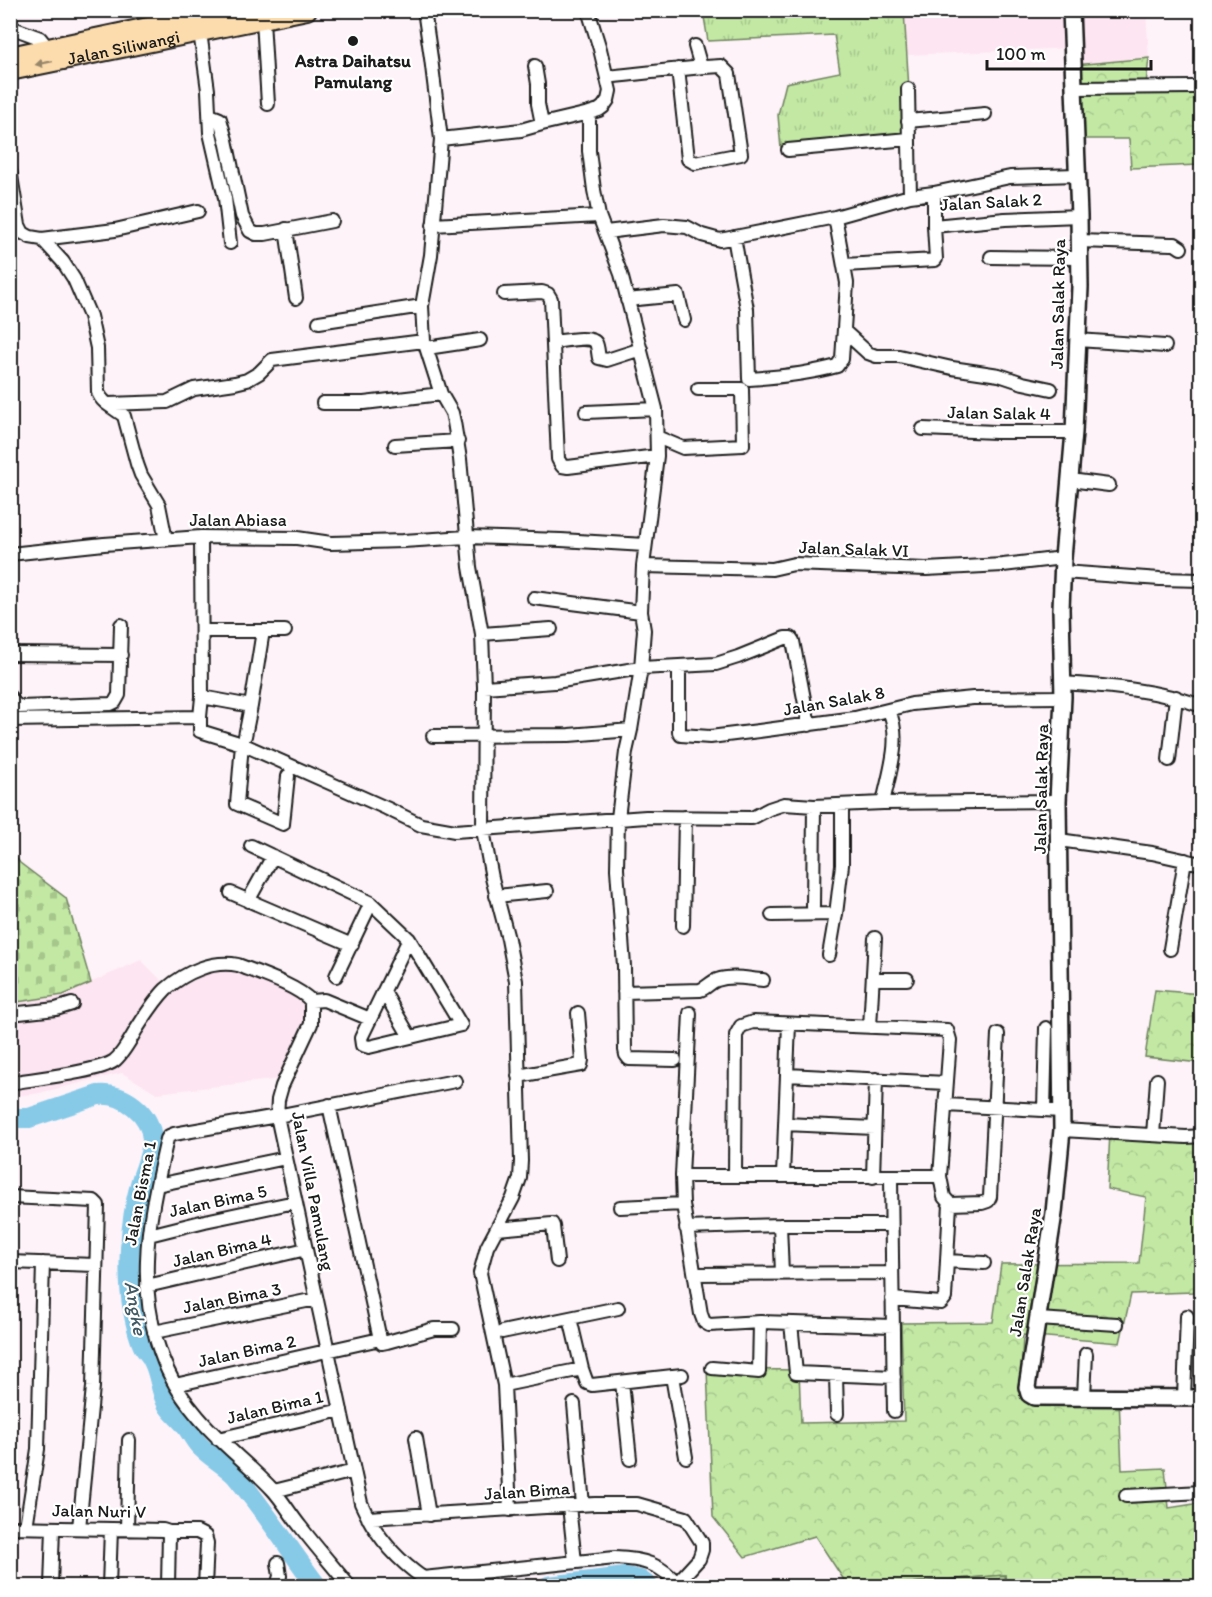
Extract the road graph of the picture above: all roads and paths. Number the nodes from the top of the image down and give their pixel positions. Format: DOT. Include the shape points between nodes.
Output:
graph roads {
  1 [pos="229,10"];
  2 [pos="307,10"];
  3 [pos="424,10"];
  4 [pos="588,10"];
  5 [pos="1071,10"];
  6 [pos="167,17"];
  7 [pos="263,20"];
  8 [pos="10,27"];
  9 [pos="201,32"];
  10 [pos="695,46"];
  11 [pos="48,48"];
  12 [pos="10,56"];
  13 [pos="535,66"];
  14 [pos="701,67"];
  15 [pos="678,69"];
  16 [pos="10,70"];
  17 [pos="607,77"];
  18 [pos="1194,87"];
  19 [pos="1073,88"];
  20 [pos="908,89"];
  21 [pos="268,104"];
  22 [pos="589,113"];
  23 [pos="985,114"];
  24 [pos="210,115"];
  25 [pos="908,121"];
  26 [pos="542,124"];
  27 [pos="441,139"];
  28 [pos="908,139"];
  29 [pos="788,150"];
  30 [pos="10,170"];
  31 [pos="1077,175"];
  32 [pos="934,193"];
  33 [pos="910,196"];
  34 [pos="198,211"];
  35 [pos="599,216"];
  36 [pos="835,216"];
  37 [pos="1079,216"];
  38 [pos="332,221"];
  39 [pos="433,225"];
  40 [pos="934,226"];
  41 [pos="285,229"];
  42 [pos="606,232"];
  43 [pos="734,237"];
  44 [pos="42,239"];
  45 [pos="1079,241"];
  46 [pos="230,243"];
  47 [pos="1181,249"];
  48 [pos="991,257"];
  49 [pos="1079,258"];
  50 [pos="844,265"];
  51 [pos="504,294"];
  52 [pos="296,298"];
  53 [pos="627,300"];
  54 [pos="422,306"];
  55 [pos="684,320"];
  56 [pos="319,322"];
  57 [pos="844,331"];
  58 [pos="480,340"];
  59 [pos="1078,340"];
  60 [pos="553,342"];
  61 [pos="425,344"];
  62 [pos="1165,346"];
  63 [pos="641,350"];
  64 [pos="1051,388"];
  65 [pos="698,389"];
  66 [pos="441,394"];
  67 [pos="323,403"];
  68 [pos="106,404"];
  69 [pos="656,409"];
  70 [pos="586,412"];
  71 [pos="923,429"];
  72 [pos="1074,432"];
  73 [pos="657,437"];
  74 [pos="458,441"];
  75 [pos="395,445"];
  76 [pos="657,456"];
  77 [pos="1070,480"];
  78 [pos="1109,485"];
  79 [pos="201,537"];
  80 [pos="466,537"];
  81 [pos="166,540"];
  82 [pos="645,544"];
  83 [pos="10,554"];
  84 [pos="1063,565"];
  85 [pos="643,566"];
  86 [pos="1202,580"];
  87 [pos="534,598"];
  88 [pos="641,612"];
  89 [pos="121,625"];
  90 [pos="551,629"];
  91 [pos="285,631"];
  92 [pos="205,634"];
  93 [pos="482,634"];
  94 [pos="262,637"];
  95 [pos="10,654"];
  96 [pos="121,655"];
  97 [pos="679,667"];
  98 [pos="641,668"];
  99 [pos="484,687"];
  100 [pos="1062,690"];
  101 [pos="10,697"];
  102 [pos="1176,697"];
  103 [pos="205,698"];
  104 [pos="251,706"];
  105 [pos="1202,706"];
  106 [pos="889,711"];
  107 [pos="200,717"];
  108 [pos="10,720"];
  109 [pos="809,725"];
  110 [pos="631,730"];
  111 [pos="433,736"];
  112 [pos="484,736"];
  113 [pos="244,740"];
  114 [pos="1169,760"];
  115 [pos="288,776"];
  116 [pos="1058,801"];
  117 [pos="883,803"];
  118 [pos="842,805"];
  119 [pos="814,806"];
  120 [pos="685,817"];
  121 [pos="618,818"];
  122 [pos="483,830"];
  123 [pos="1059,840"];
  124 [pos="251,846"];
  125 [pos="273,856"];
  126 [pos="1185,860"];
  127 [pos="1202,864"];
  128 [pos="547,891"];
  129 [pos="231,893"];
  130 [pos="496,896"];
  131 [pos="248,901"];
  132 [pos="371,903"];
  133 [pos="813,907"];
  134 [pos="836,914"];
  135 [pos="772,915"];
  136 [pos="683,926"];
  137 [pos="875,938"];
  138 [pos="409,939"];
  139 [pos="352,945"];
  140 [pos="1170,949"];
  141 [pos="829,955"];
  142 [pos="336,976"];
  143 [pos="873,979"];
  144 [pos="907,979"];
  145 [pos="763,980"];
  146 [pos="384,992"];
  147 [pos="624,992"];
  148 [pos="311,1001"];
  149 [pos="72,1004"];
  150 [pos="690,1013"];
  151 [pos="10,1014"];
  152 [pos="578,1014"];
  153 [pos="370,1019"];
  154 [pos="789,1024"];
  155 [pos="870,1027"];
  156 [pos="1046,1028"];
  157 [pos="998,1034"];
  158 [pos="410,1037"];
  159 [pos="675,1060"];
  160 [pos="787,1075"];
  161 [pos="518,1076"];
  162 [pos="876,1079"];
  163 [pos="455,1080"];
  164 [pos="1157,1080"];
  165 [pos="10,1083"];
  166 [pos="946,1083"];
  167 [pos="329,1105"];
  168 [pos="945,1105"];
  169 [pos="994,1108"];
  170 [pos="1044,1110"];
  171 [pos="1062,1111"];
  172 [pos="277,1116"];
  173 [pos="785,1124"];
  174 [pos="874,1128"];
  175 [pos="1062,1130"];
  176 [pos="1153,1135"];
  177 [pos="1202,1136"];
  178 [pos="286,1158"];
  179 [pos="682,1176"];
  180 [pos="735,1176"];
  181 [pos="783,1176"];
  182 [pos="940,1176"];
  183 [pos="873,1177"];
  184 [pos="891,1177"];
  185 [pos="157,1185"];
  186 [pos="10,1197"];
  187 [pos="295,1202"];
  188 [pos="683,1204"];
  189 [pos="950,1204"];
  190 [pos="620,1207"];
  191 [pos="780,1225"];
  192 [pos="891,1225"];
  193 [pos="686,1228"];
  194 [pos="497,1229"];
  195 [pos="149,1235"];
  196 [pos="306,1250"];
  197 [pos="557,1261"];
  198 [pos="947,1261"];
  199 [pos="10,1262"];
  200 [pos="43,1263"];
  201 [pos="984,1263"];
  202 [pos="95,1264"];
  203 [pos="782,1273"];
  204 [pos="892,1273"];
  205 [pos="695,1274"];
  206 [pos="147,1286"];
  207 [pos="316,1299"];
  208 [pos="892,1299"];
  209 [pos="618,1308"];
  210 [pos="1187,1316"];
  211 [pos="570,1318"];
  212 [pos="1038,1319"];
  213 [pos="760,1322"];
  214 [pos="791,1323"];
  215 [pos="1117,1324"];
  216 [pos="893,1326"];
  217 [pos="453,1329"];
  218 [pos="154,1332"];
  219 [pos="502,1332"];
  220 [pos="380,1339"];
  221 [pos="327,1352"];
  222 [pos="1086,1354"];
  223 [pos="712,1368"];
  224 [pos="582,1369"];
  225 [pos="837,1375"];
  226 [pos="894,1377"];
  227 [pos="622,1382"];
  228 [pos="504,1384"];
  229 [pos="175,1385"];
  230 [pos="1084,1397"];
  231 [pos="1184,1398"];
  232 [pos="1202,1398"];
  233 [pos="574,1404"];
  234 [pos="341,1410"];
  235 [pos="894,1411"];
  236 [pos="837,1414"];
  237 [pos="416,1438"];
  238 [pos="218,1439"];
  239 [pos="129,1440"];
  240 [pos="686,1457"];
  241 [pos="630,1459"];
  242 [pos="354,1471"];
  243 [pos="274,1491"];
  244 [pos="1202,1492"];
  245 [pos="1126,1496"];
  246 [pos="583,1505"];
  247 [pos="569,1506"];
  248 [pos="510,1509"];
  249 [pos="429,1515"];
  250 [pos="368,1518"];
  251 [pos="10,1527"];
  252 [pos="26,1527"];
  253 [pos="52,1528"];
  254 [pos="79,1528"];
  255 [pos="111,1530"];
  256 [pos="127,1530"];
  257 [pos="169,1532"];
  258 [pos="575,1562"];
  259 [pos="278,1575"];
  260 [pos="424,1582"];
  261 [pos="678,1585"];
  262 [pos="51,1587"];
  263 [pos="109,1587"];
  264 [pos="168,1587"];
  265 [pos="205,1587"];
  266 [pos="289,1587"];
  267 [pos="349,1587"];
  1 -- 6 [label="main road, Jalan Siliwangi"];
  2 -- 7 [label="main road, Jalan Siliwangi"];
  3 -- 27 [label="street"];
  4 -- 17 [label="street"];
  5 -- 19 [label="street, Jalan Salak Raya"];
  6 -- 11 [label="main road, Jalan Siliwangi"];
  7 -- 9 [label="main road, Jalan Siliwangi"];
  7 -- 21 [label="street"];
  8 -- 11 [label="street" via="40,38"];
  9 -- 16 [label="main road, Jalan Siliwangi, one-way"];
  9 -- 24 [label="street"];
  10 -- 14 [label="street"];
  11 -- 12 [label="main road, Jalan Siliwangi"];
  13 -- 26 [label="street"];
  14 -- 15 [label="street"];
  14 -- 15 [label="street" via="721,66 729,74 741,154 695,163 688,159"];
  15 -- 17 [label="street"];
  17 -- 22 [label="street" via="608,100 599,110"];
  18 -- 19 [label="street"];
  19 -- 31 [label="street, Jalan Salak Raya"];
  20 -- 25 [label="street"];
  22 -- 26 [label="street"];
  22 -- 35 [label="street" via="589,151"];
  23 -- 25 [label="street"];
  24 -- 41 [label="street" via="220,119 246,226 256,234"];
  24 -- 46 [label="street"];
  25 -- 28 [label="street"];
  26 -- 27 [label="street"];
  27 -- 39 [label="street"];
  28 -- 29 [label="street"];
  28 -- 33 [label="street"];
  30 -- 44 [label="street" via="19,225 30,237"];
  31 -- 32 [label="street" via="1010,177"];
  31 -- 37 [label="street, Jalan Salak Raya"];
  32 -- 33 [label="street"];
  32 -- 40 [label="street, Jalan Salak 2"];
  33 -- 36 [label="street"];
  34 -- 44 [label="street" via="115,230"];
  35 -- 39 [label="street"];
  35 -- 42 [label="street"];
  36 -- 43 [label="street"];
  36 -- 50 [label="street"];
  37 -- 40 [label="street, Jalan Salak 2"];
  37 -- 45 [label="street, Jalan Salak Raya"];
  38 -- 41 [label="street"];
  39 -- 54 [label="street"];
  40 -- 50 [label="street" via="935,260"];
  41 -- 52 [label="street"];
  42 -- 43 [label="street" via="664,225 687,227 720,240"];
  42 -- 53 [label="street"];
  43 -- 57 [label="street" via="747,309 749,379 837,366 842,359"];
  44 -- 68 [label="street" via="74,279 90,316 97,348 98,392"];
  45 -- 47 [label="street" via="1175,244"];
  45 -- 49 [label="street, Jalan Salak Raya"];
  48 -- 49 [label="street"];
  49 -- 59 [label="street, Jalan Salak Raya"];
  50 -- 57 [label="street"];
  51 -- 60 [label="street" via="548,294"];
  53 -- 55 [label="street" via="678,295"];
  53 -- 63 [label="street"];
  54 -- 56 [label="street"];
  54 -- 61 [label="street"];
  57 -- 64 [label="street" via="876,356 899,356"];
  58 -- 61 [label="street"];
  59 -- 62 [label="street"];
  59 -- 72 [label="street, Jalan Salak Raya"];
  60 -- 63 [label="street" via="593,340 602,360"];
  60 -- 76 [label="street" via="558,459 562,466"];
  61 -- 66 [label="street"];
  61 -- 68 [label="street" via="272,360 247,380 194,389 167,402"];
  63 -- 69 [label="street"];
  65 -- 73 [label="street" via="742,389 743,437 684,440 675,445"];
  66 -- 67 [label="street"];
  66 -- 74 [label="street" via="452,413"];
  68 -- 81 [label="street" via="124,417 139,469 159,505"];
  69 -- 70 [label="street"];
  69 -- 73 [label="street"];
  71 -- 72 [label="street, Jalan Salak 4"];
  72 -- 77 [label="street, Jalan Salak Raya"];
  73 -- 76 [label="street"];
  74 -- 75 [label="street"];
  74 -- 80 [label="street"];
  76 -- 82 [label="street"];
  77 -- 78 [label="street"];
  77 -- 84 [label="street, Jalan Salak Raya"];
  79 -- 80 [label="street, Jalan Abiasa" via="297,538 331,543"];
  79 -- 81 [label="street, Jalan Abiasa"];
  79 -- 92 [label="street"];
  80 -- 82 [label="street, Jalan Abiasa"];
  80 -- 93 [label="street"];
  81 -- 83 [label="street, Jalan Abiasa"];
  82 -- 85 [label="street"];
  84 -- 85 [label="street, Jalan Salak VI" via="926,569 794,564 772,569"];
  84 -- 86 [label="street, Jalan Salak VI" via="1149,578"];
  84 -- 100 [label="street, Jalan Salak Raya"];
  85 -- 88 [label="street"];
  87 -- 88 [label="street"];
  88 -- 98 [label="street"];
  89 -- 96 [label="street"];
  90 -- 93 [label="street"];
  91 -- 92 [label="street"];
  92 -- 103 [label="street"];
  93 -- 99 [label="street"];
  94 -- 104 [label="street"];
  95 -- 96 [label="street"];
  96 -- 101 [label="street" via="119,695 111,704 19,706"];
  97 -- 98 [label="street"];
  97 -- 109 [label="street, Jalan Salak 8" via="681,735 710,737"];
  97 -- 109 [label="street" via="716,664 791,638"];
  98 -- 99 [label="street" via="555,682"];
  98 -- 110 [label="street"];
  99 -- 112 [label="street"];
  100 -- 102 [label="street, Jalan Salak 8" via="1099,685"];
  100 -- 106 [label="street, Jalan Salak 8" via="912,704"];
  100 -- 116 [label="street, Jalan Salak Raya"];
  102 -- 105 [label="street, Jalan Salak 8"];
  102 -- 114 [label="street"];
  103 -- 104 [label="street"];
  103 -- 107 [label="street"];
  104 -- 113 [label="street"];
  106 -- 109 [label="street, Jalan Salak 8"];
  106 -- 117 [label="street" via="895,744"];
  107 -- 108 [label="street"];
  107 -- 113 [label="street" via="201,731"];
  110 -- 112 [label="street"];
  110 -- 121 [label="street"];
  111 -- 112 [label="street"];
  112 -- 122 [label="street"];
  113 -- 115 [label="street" via="237,804 283,824"];
  113 -- 122 [label="street" via="421,825 455,831"];
  116 -- 117 [label="street"];
  116 -- 123 [label="street, Jalan Salak Raya"];
  117 -- 118 [label="street"];
  118 -- 119 [label="street"];
  118 -- 134 [label="street" via="842,865"];
  119 -- 120 [label="street" via="784,804 752,818"];
  119 -- 133 [label="street"];
  120 -- 121 [label="street"];
  120 -- 136 [label="street"];
  121 -- 122 [label="street"];
  121 -- 147 [label="street"];
  122 -- 130 [label="street"];
  123 -- 126 [label="street"];
  123 -- 171 [label="street, Jalan Salak Raya"];
  124 -- 125 [label="street"];
  125 -- 131 [label="street"];
  125 -- 132 [label="street"];
  126 -- 127 [label="street"];
  126 -- 140 [label="street"];
  128 -- 130 [label="street"];
  129 -- 131 [label="street"];
  130 -- 161 [label="street" via="515,973"];
  131 -- 139 [label="street"];
  132 -- 138 [label="street"];
  132 -- 139 [label="street"];
  134 -- 135 [label="street"];
  134 -- 141 [label="street"];
  137 -- 143 [label="street"];
  138 -- 146 [label="street"];
  138 -- 158 [label="street" via="461,1026"];
  139 -- 142 [label="street"];
  143 -- 144 [label="street"];
  143 -- 155 [label="street"];
  145 -- 147 [label="street" via="723,979 700,990"];
  146 -- 153 [label="street"];
  146 -- 158 [label="street"];
  147 -- 159 [label="street" via="626,1055 629,1059"];
  148 -- 153 [label="street" via="324,1000"];
  148 -- 165 [label="street" via="297,990 238,965 214,964 166,989 115,1060 83,1071"];
  148 -- 172 [label="street, Jalan Villa Pamulang" via="311,1024 282,1086"];
  149 -- 151 [label="street"];
  150 -- 179 [label="street"];
  152 -- 161 [label="street" via="581,1065"];
  153 -- 158 [label="street" via="361,1038 365,1047"];
  154 -- 155 [label="street"];
  154 -- 160 [label="street"];
  154 -- 180 [label="street" via="753,1022 737,1031"];
  155 -- 166 [label="street" via="947,1030 950,1040"];
  156 -- 170 [label="street"];
  157 -- 169 [label="street"];
  160 -- 162 [label="street"];
  160 -- 173 [label="street"];
  161 -- 194 [label="street" via="520,1178"];
  162 -- 166 [label="street"];
  162 -- 174 [label="street"];
  163 -- 167 [label="street, Jalan Bisma 1"];
  164 -- 176 [label="street"];
  166 -- 168 [label="street"];
  167 -- 172 [label="street, Jalan Bisma 1"];
  167 -- 220 [label="street"];
  168 -- 169 [label="street"];
  168 -- 182 [label="street"];
  169 -- 170 [label="street"];
  169 -- 189 [label="street" via="990,1197 982,1203"];
  170 -- 171 [label="street"];
  171 -- 175 [label="street, Jalan Salak Raya"];
  172 -- 178 [label="street, Jalan Villa Pamulang"];
  172 -- 185 [label="street, Jalan Bisma 1" via="172,1135 167,1139"];
  173 -- 174 [label="street"];
  173 -- 181 [label="street"];
  174 -- 183 [label="street"];
  175 -- 176 [label="street"];
  175 -- 212 [label="street, Jalan Salak Raya"];
  176 -- 177 [label="street"];
  178 -- 185 [label="street"];
  178 -- 187 [label="street, Jalan Villa Pamulang"];
  179 -- 180 [label="street"];
  179 -- 188 [label="street"];
  180 -- 181 [label="street"];
  181 -- 183 [label="street"];
  182 -- 184 [label="street"];
  182 -- 189 [label="street" via="944,1197"];
  183 -- 184 [label="street"];
  184 -- 192 [label="street"];
  185 -- 195 [label="street, Jalan Bisma 1"];
  186 -- 202 [label="street" via="95,1202"];
  187 -- 195 [label="street, Jalan Bima 5"];
  187 -- 196 [label="street, Jalan Villa Pamulang"];
  188 -- 190 [label="street"];
  188 -- 193 [label="street"];
  189 -- 198 [label="street"];
  191 -- 192 [label="street"];
  191 -- 193 [label="street"];
  191 -- 203 [label="street"];
  192 -- 204 [label="street"];
  193 -- 205 [label="street"];
  194 -- 197 [label="street" via="552,1224"];
  194 -- 228 [label="street" via="480,1273"];
  195 -- 206 [label="street, Jalan Bisma 1"];
  196 -- 206 [label="street, Jalan Bima 4"];
  196 -- 207 [label="street, Jalan Villa Pamulang"];
  198 -- 201 [label="street"];
  198 -- 208 [label="street" via="945,1298 941,1303"];
  199 -- 200 [label="street"];
  200 -- 202 [label="street"];
  200 -- 252 [label="street" via="38,1449"];
  202 -- 254 [label="street" via="93,1387"];
  203 -- 204 [label="street"];
  203 -- 205 [label="street"];
  204 -- 208 [label="street"];
  205 -- 213 [label="street" via="700,1314 706,1324"];
  206 -- 218 [label="street, Jalan Bisma 1"];
  207 -- 218 [label="street, Jalan Bima 3"];
  207 -- 221 [label="street, Jalan Villa Pamulang"];
  208 -- 216 [label="street"];
  209 -- 211 [label="street"];
  210 -- 231 [label="street"];
  211 -- 219 [label="street"];
  211 -- 224 [label="street"];
  212 -- 215 [label="street"];
  212 -- 230 [label="street, Jalan Salak Raya" via="1029,1394"];
  213 -- 214 [label="street"];
  213 -- 223 [label="street" via="759,1372"];
  214 -- 216 [label="street"];
  214 -- 225 [label="street" via="796,1373"];
  216 -- 226 [label="street"];
  217 -- 220 [label="street, Jalan Bima 2" via="434,1329 383,1343"];
  218 -- 229 [label="street, Jalan Bisma 1"];
  220 -- 221 [label="street, Jalan Bima 2"];
  221 -- 229 [label="street, Jalan Bima 2"];
  221 -- 234 [label="street, Jalan Villa Pamulang"];
  222 -- 230 [label="street"];
  224 -- 227 [label="street" via="589,1384"];
  224 -- 228 [label="street"];
  225 -- 226 [label="street"];
  225 -- 236 [label="street"];
  226 -- 235 [label="street"];
  227 -- 240 [label="street" via="677,1375"];
  227 -- 241 [label="street"];
  228 -- 248 [label="street"];
  229 -- 238 [label="street, Jalan Bisma 1"];
  230 -- 231 [label="street, Jalan Salak Raya"];
  231 -- 232 [label="street, Jalan Salak Raya"];
  233 -- 246 [label="street"];
  234 -- 238 [label="street, Jalan Bima 1"];
  234 -- 242 [label="street, Jalan Villa Pamulang"];
  237 -- 249 [label="street"];
  238 -- 243 [label="street, Jalan Bisma 1"];
  239 -- 256 [label="street"];
  242 -- 243 [label="street"];
  242 -- 250 [label="street, Jalan Villa Pamulang"];
  243 -- 267 [label="street, Jalan Bisma 1"];
  244 -- 245 [label="street"];
  246 -- 247 [label="street, Jalan Bima"];
  246 -- 261 [label="street, Jalan Bima" via="637,1504 686,1518 702,1543 702,1550"];
  247 -- 248 [label="street, Jalan Bima"];
  247 -- 258 [label="street"];
  248 -- 249 [label="street, Jalan Bima"];
  249 -- 250 [label="street, Jalan Bima"];
  250 -- 260 [label="street, Jalan Villa Pamulang" via="376,1532"];
  251 -- 252 [label="street, Jalan Nuri V"];
  252 -- 253 [label="street, Jalan Nuri V"];
  253 -- 254 [label="street, Jalan Nuri V"];
  253 -- 262 [label="street"];
  254 -- 255 [label="street, Jalan Nuri V"];
  255 -- 256 [label="street, Jalan Nuri V"];
  255 -- 263 [label="street"];
  256 -- 257 [label="street, Jalan Nuri V"];
  257 -- 264 [label="street, Jalan Nuri V"];
  257 -- 265 [label="street" via="197,1532 205,1536"];
  258 -- 260 [label="street"];
  258 -- 261 [label="street" via="638,1559 655,1565"];
  259 -- 266 [label="street"];
}
